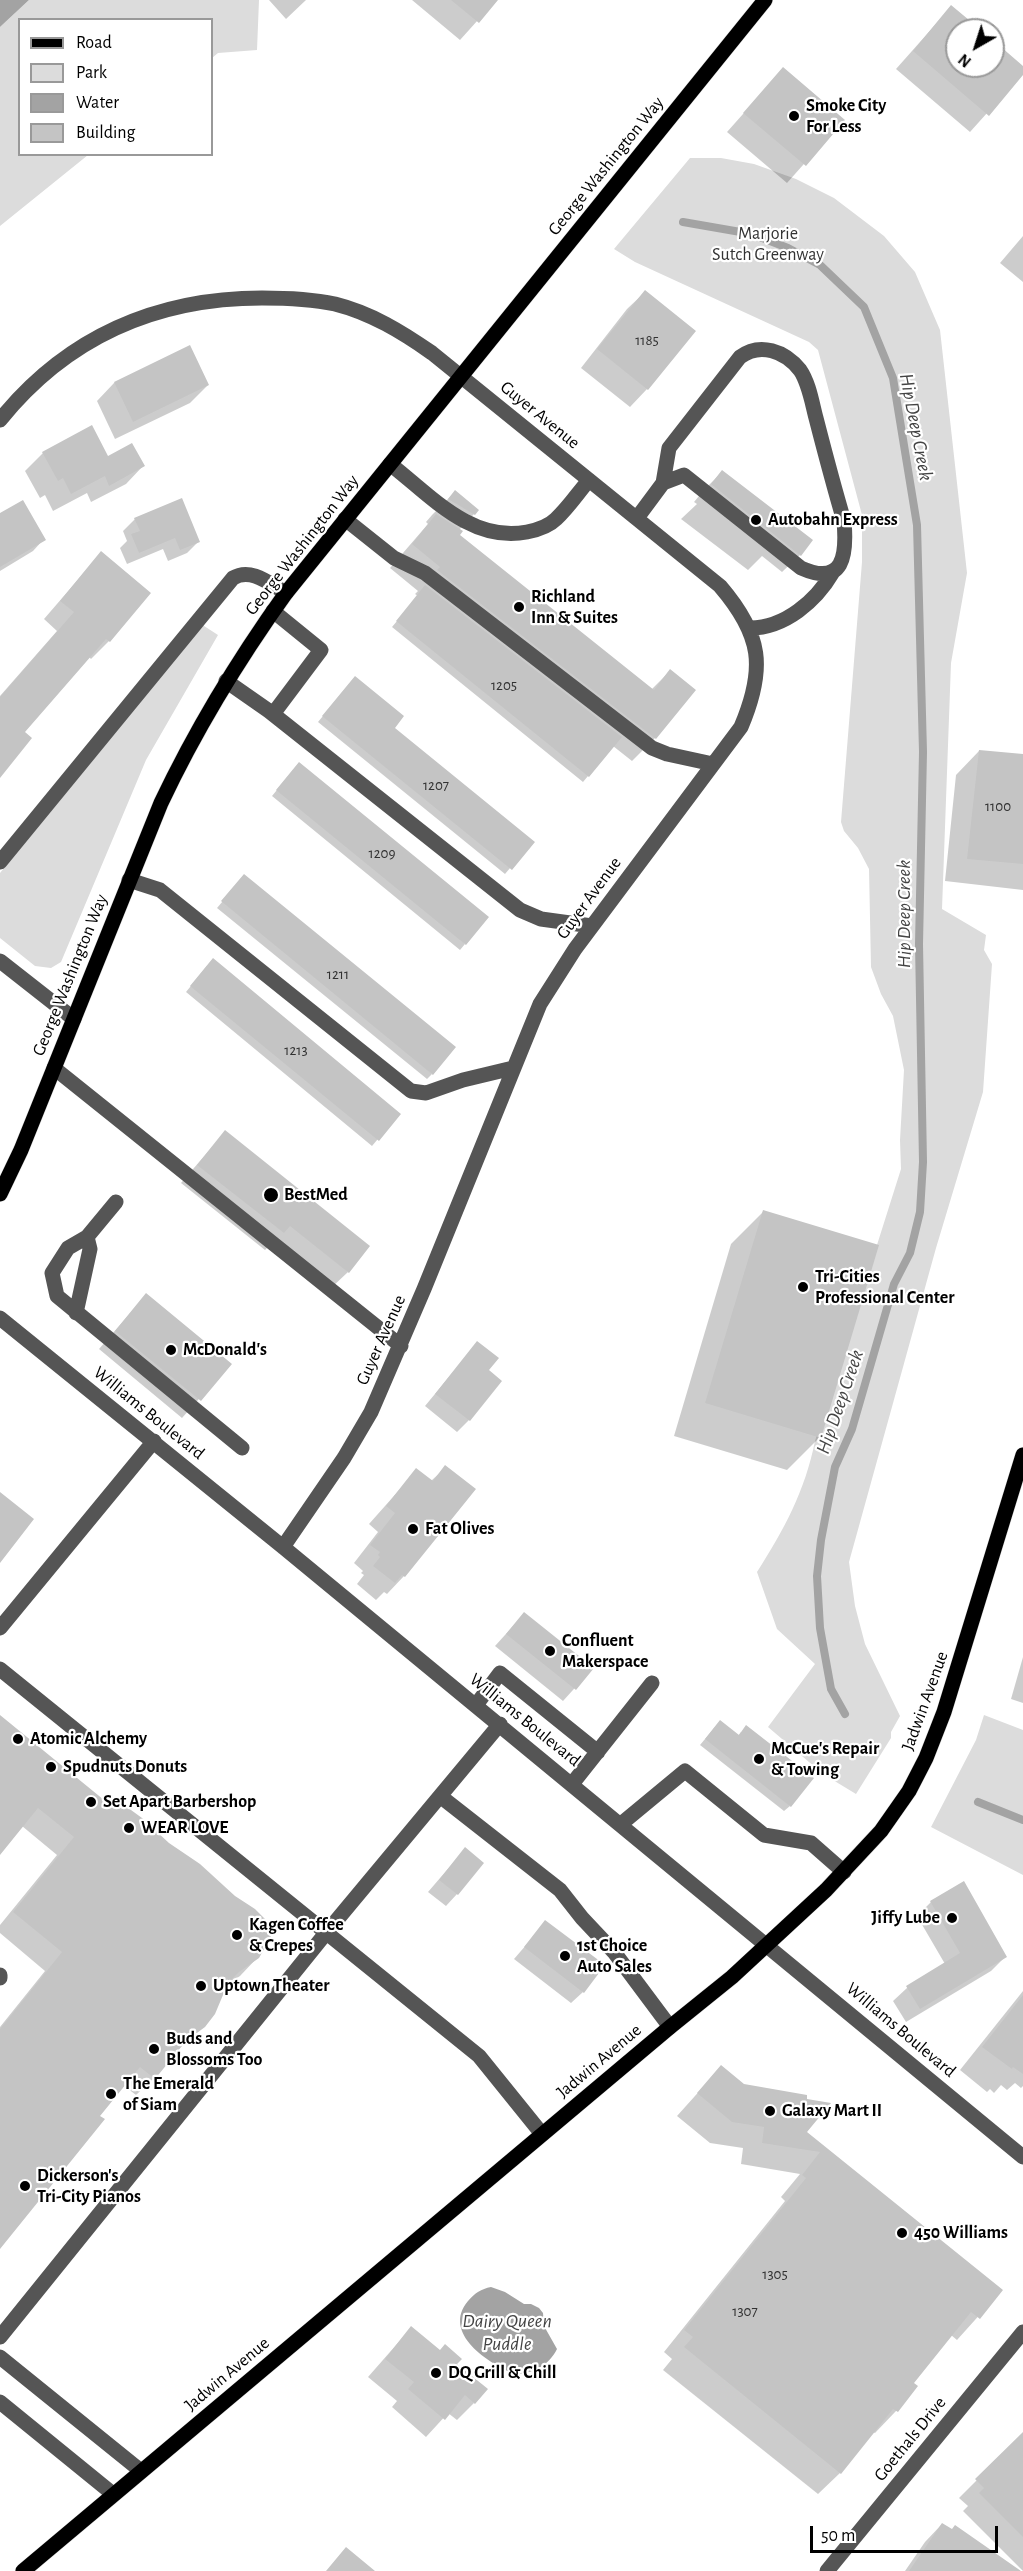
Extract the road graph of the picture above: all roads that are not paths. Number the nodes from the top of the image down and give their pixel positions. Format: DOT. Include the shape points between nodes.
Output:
graph roads {
  1 [pos="765,0"];
  2 [pos="460,375"];
  3 [pos="0,420"];
  4 [pos="390,464"];
  5 [pos="589,480"];
  6 [pos="663,483"];
  7 [pos="637,518"];
  8 [pos="345,519"];
  9 [pos="833,572"];
  10 [pos="286,593"];
  11 [pos="273,612"];
  12 [pos="750,628"];
  13 [pos="226,681"];
  14 [pos="273,714"];
  15 [pos="713,764"];
  16 [pos="0,862"];
  17 [pos="129,880"];
  18 [pos="592,926"];
  19 [pos="0,962"];
  20 [pos="74,1019"];
  21 [pos="54,1068"];
  22 [pos="513,1068"];
  23 [pos="0,1194"];
  24 [pos="116,1202"];
  25 [pos="87,1237"];
  26 [pos="76,1313"];
  27 [pos="0,1318"];
  28 [pos="401,1346"];
  29 [pos="154,1441"];
  30 [pos="242,1448"];
  31 [pos="1023,1455"];
  32 [pos="283,1547"];
  33 [pos="0,1628"];
  34 [pos="0,1669"];
  35 [pos="652,1683"];
  36 [pos="476,1705"];
  37 [pos="500,1724"];
  38 [pos="598,1752"];
  39 [pos="572,1784"];
  40 [pos="440,1796"];
  41 [pos="621,1824"];
  42 [pos="844,1872"];
  43 [pos="326,1933"];
  44 [pos="767,1944"];
  45 [pos="670,2027"];
  46 [pos="542,2134"];
  47 [pos="1023,2157"];
  48 [pos="1023,2332"];
  49 [pos="0,2337"];
  50 [pos="0,2357"];
  51 [pos="0,2402"];
  52 [pos="141,2471"];
  53 [pos="113,2494"];
  54 [pos="23,2571"];
  55 [pos="827,2571"];
  1 -- 2 [label="main road, George Washington Way"];
  2 -- 3 [label="street, Guyer Avenue" via="403,333 336,304 305,299 235,298 194,302 158,310 124,324 70,355 23,394"];
  2 -- 4 [label="main road, George Washington Way"];
  2 -- 5 [label="street, Guyer Avenue"];
  4 -- 5 [label="street" via="461,519 482,531 503,534 541,529 555,520"];
  4 -- 8 [label="main road, George Washington Way"];
  5 -- 7 [label="street, Guyer Avenue"];
  6 -- 7 [label="street"];
  6 -- 9 [label="street" via="684,475 801,568 824,575"];
  6 -- 9 [label="street" via="669,448 740,357 749,350 776,351 789,359 805,380 844,521 845,552"];
  7 -- 12 [label="street, Guyer Avenue" via="720,586 738,606"];
  8 -- 10 [label="main road, George Washington Way"];
  8 -- 15 [label="street" via="394,558 425,573 652,748"];
  9 -- 12 [label="street" via="816,595 781,622"];
  10 -- 11 [label="main road, George Washington Way"];
  10 -- 16 [label="street" via="249,573 233,578"];
  11 -- 13 [label="main road, George Washington Way"];
  11 -- 14 [label="street" via="321,650"];
  12 -- 15 [label="street, Guyer Avenue" via="756,674 752,700 741,727"];
  13 -- 14 [label="street"];
  13 -- 17 [label="main road, George Washington Way" via="186,750"];
  14 -- 18 [label="street" via="520,910 540,919"];
  15 -- 18 [label="street, Guyer Avenue"];
  17 -- 20 [label="main road, George Washington Way"];
  17 -- 22 [label="street" via="159,890 411,1091 426,1093"];
  18 -- 22 [label="street, Guyer Avenue" via="540,1004"];
  19 -- 20 [label="street"];
  20 -- 21 [label="main road, George Washington Way"];
  21 -- 23 [label="main road, George Washington Way"];
  21 -- 28 [label="street"];
  22 -- 28 [label="street, Guyer Avenue"];
  24 -- 25 [label="street"];
  25 -- 26 [label="street" via="90,1249"];
  25 -- 26 [label="street" via="69,1248 52,1273 57,1296"];
  26 -- 30 [label="street"];
  27 -- 29 [label="street, Williams Boulevard"];
  28 -- 32 [label="street, Guyer Avenue" via="371,1412 344,1458"];
  29 -- 32 [label="street, Williams Boulevard"];
  29 -- 33 [label="street"];
  31 -- 42 [label="main road, Jadwin Avenue" via="944,1712 926,1758 895,1813"];
  32 -- 36 [label="street, Williams Boulevard"];
  34 -- 43 [label="street"];
  35 -- 38 [label="street"];
  36 -- 37 [label="street, Williams Boulevard"];
  36 -- 38 [label="street" via="500,1673"];
  37 -- 39 [label="street, Williams Boulevard"];
  37 -- 40 [label="street"];
  38 -- 39 [label="street"];
  39 -- 41 [label="street, Williams Boulevard"];
  40 -- 43 [label="street"];
  40 -- 45 [label="street" via="560,1890 614,1952"];
  41 -- 42 [label="street" via="685,1771 764,1835 811,1843"];
  41 -- 44 [label="street, Williams Boulevard"];
  42 -- 44 [label="main road, Jadwin Avenue"];
  43 -- 46 [label="street" via="478,2056"];
  43 -- 49 [label="street"];
  44 -- 45 [label="main road, Jadwin Avenue"];
  44 -- 47 [label="street, Williams Boulevard"];
  45 -- 46 [label="main road, Jadwin Avenue"];
  46 -- 52 [label="main road, Jadwin Avenue"];
  48 -- 55 [label="street, Goethals Drive"];
  50 -- 52 [label="street"];
  51 -- 53 [label="street"];
  52 -- 53 [label="main road, Jadwin Avenue"];
  53 -- 54 [label="main road, Jadwin Avenue"];
}
